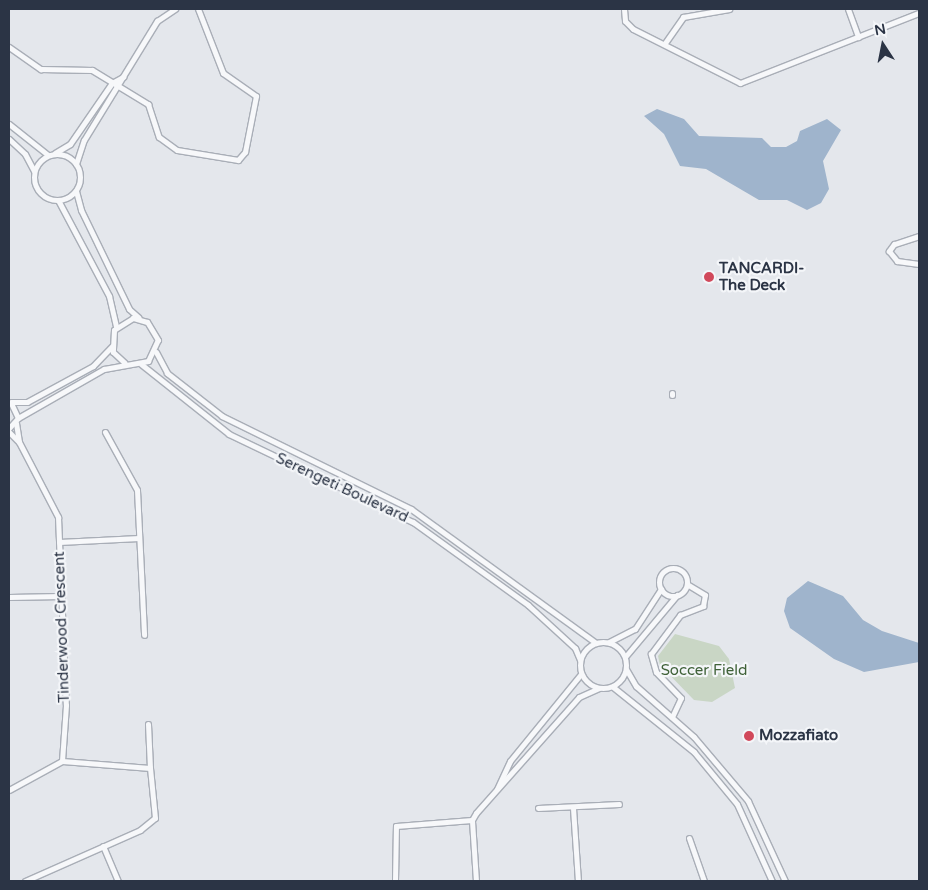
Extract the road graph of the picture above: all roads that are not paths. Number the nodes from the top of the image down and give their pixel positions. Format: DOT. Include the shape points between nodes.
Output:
graph roads {
  1 [pos="175,9"];
  2 [pos="198,9"];
  3 [pos="624,9"];
  4 [pos="729,9"];
  5 [pos="848,9"];
  6 [pos="919,13"];
  7 [pos="858,37"];
  8 [pos="664,44"];
  9 [pos="9,47"];
  10 [pos="123,77"];
  11 [pos="112,83"];
  12 [pos="119,87"];
  13 [pos="94,110"];
  14 [pos="102,114"];
  15 [pos="9,124"];
  16 [pos="9,139"];
  17 [pos="55,153"];
  18 [pos="48,155"];
  19 [pos="76,164"];
  20 [pos="34,172"];
  21 [pos="76,190"];
  22 [pos="58,200"];
  23 [pos="919,236"];
  24 [pos="919,264"];
  25 [pos="140,319"];
  26 [pos="116,327"];
  27 [pos="112,346"];
  28 [pos="156,352"];
  29 [pos="125,363"];
  30 [pos="141,364"];
  31 [pos="57,385"];
  32 [pos="61,392"];
  33 [pos="10,402"];
  34 [pos="17,420"];
  35 [pos="9,430"];
  36 [pos="105,432"];
  37 [pos="19,442"];
  38 [pos="139,538"];
  39 [pos="59,542"];
  40 [pos="687,584"];
  41 [pos="661,589"];
  42 [pos="678,595"];
  43 [pos="61,596"];
  44 [pos="9,597"];
  45 [pos="144,635"];
  46 [pos="609,642"];
  47 [pos="596,643"];
  48 [pos="625,657"];
  49 [pos="580,660"];
  50 [pos="626,669"];
  51 [pos="581,674"];
  52 [pos="613,686"];
  53 [pos="599,688"];
  54 [pos="672,717"];
  55 [pos="148,724"];
  56 [pos="532,735"];
  57 [pos="539,742"];
  58 [pos="516,754"];
  59 [pos="62,761"];
  60 [pos="524,761"];
  61 [pos="150,768"];
  62 [pos="9,790"];
  63 [pos="496,792"];
  64 [pos="619,804"];
  65 [pos="538,808"];
  66 [pos="573,808"];
  67 [pos="472,820"];
  68 [pos="689,838"];
  69 [pos="103,846"];
  70 [pos="25,881"];
  71 [pos="118,881"];
  72 [pos="396,881"];
  73 [pos="476,881"];
  74 [pos="578,881"];
  75 [pos="704,881"];
  76 [pos="772,881"];
  77 [pos="784,881"];
  1 -- 10 [label="street" via="157,21"];
  2 -- 12 [label="street" via="223,73 256,96 242,157 228,161 177,150 159,137 148,104"];
  3 -- 8 [label="street" via="628,25"];
  4 -- 8 [label="street" via="683,17"];
  5 -- 7 [label="street"];
  6 -- 7 [label="street"];
  7 -- 8 [label="street" via="740,83"];
  9 -- 11 [label="street" via="41,69 86,68"];
  10 -- 11 [label="street"];
  10 -- 12 [label="street"];
  11 -- 12 [label="street"];
  11 -- 13 [label="street"];
  12 -- 14 [label="street"];
  13 -- 14 [label="street"];
  13 -- 17 [label="street" via="70,144"];
  14 -- 19 [label="street" via="84,140"];
  15 -- 18 [label="street"];
  16 -- 20 [label="street" via="25,154"];
  17 -- 18 [label="street"];
  17 -- 19 [label="street"];
  18 -- 20 [label="street"];
  19 -- 21 [label="street" via="80,175"];
  20 -- 22 [label="street" via="40,194"];
  21 -- 22 [label="street"];
  21 -- 25 [label="street" via="81,210 128,309"];
  22 -- 26 [label="street" via="109,296"];
  23 -- 24 [label="street" via="894,244 889,251 897,261"];
  25 -- 26 [label="street" via="125,320"];
  25 -- 28 [label="street" via="157,333"];
  26 -- 27 [label="street"];
  27 -- 29 [label="street"];
  27 -- 31 [label="street" via="99,362"];
  28 -- 30 [label="street"];
  28 -- 47 [label="street, Serengeti Boulevard" via="167,373 228,420 411,508"];
  29 -- 30 [label="street"];
  29 -- 32 [label="street"];
  30 -- 49 [label="street, Serengeti Boulevard" via="229,434 413,522 528,605 575,648"];
  31 -- 32 [label="street"];
  31 -- 33 [label="street" via="27,402"];
  32 -- 34 [label="street"];
  33 -- 34 [label="street, Tinderwood Crescent"];
  34 -- 35 [label="street"];
  34 -- 37 [label="street, Tinderwood Crescent"];
  35 -- 37 [label="street, Tinderwood Crescent"];
  36 -- 38 [label="street" via="137,490"];
  37 -- 39 [label="street, Tinderwood Crescent" via="56,508"];
  38 -- 39 [label="street"];
  38 -- 45 [label="street"];
  39 -- 43 [label="street, Tinderwood Crescent"];
  40 -- 41 [label="street" via="682,571 669,569 660,578"];
  40 -- 42 [label="street"];
  40 -- 54 [label="street" via="705,595 703,606 678,617 651,654 656,672 681,698"];
  41 -- 42 [label="street"];
  41 -- 46 [label="street" via="635,629"];
  42 -- 48 [label="street"];
  43 -- 44 [label="street"];
  43 -- 59 [label="street, Tinderwood Crescent" via="66,705"];
  46 -- 47 [label="street"];
  46 -- 48 [label="street"];
  47 -- 49 [label="street"];
  48 -- 50 [label="street"];
  49 -- 51 [label="street"];
  50 -- 52 [label="street"];
  50 -- 54 [label="street" via="636,686"];
  51 -- 53 [label="street"];
  51 -- 56 [label="street"];
  52 -- 53 [label="street"];
  52 -- 76 [label="street" via="694,752 737,804"];
  53 -- 57 [label="street" via="579,697"];
  54 -- 77 [label="street" via="748,801"];
  55 -- 61 [label="street"];
  56 -- 57 [label="street"];
  56 -- 58 [label="street"];
  57 -- 60 [label="street"];
  58 -- 60 [label="street"];
  58 -- 63 [label="street"];
  59 -- 61 [label="street"];
  59 -- 62 [label="street" via="53,770"];
  60 -- 63 [label="street"];
  61 -- 69 [label="street" via="154,820"];
  63 -- 67 [label="street"];
  64 -- 66 [label="street"];
  65 -- 66 [label="street"];
  66 -- 74 [label="street"];
  67 -- 72 [label="street" via="396,826"];
  67 -- 73 [label="street"];
  68 -- 75 [label="street"];
  69 -- 70 [label="street"];
  69 -- 71 [label="street"];
}
